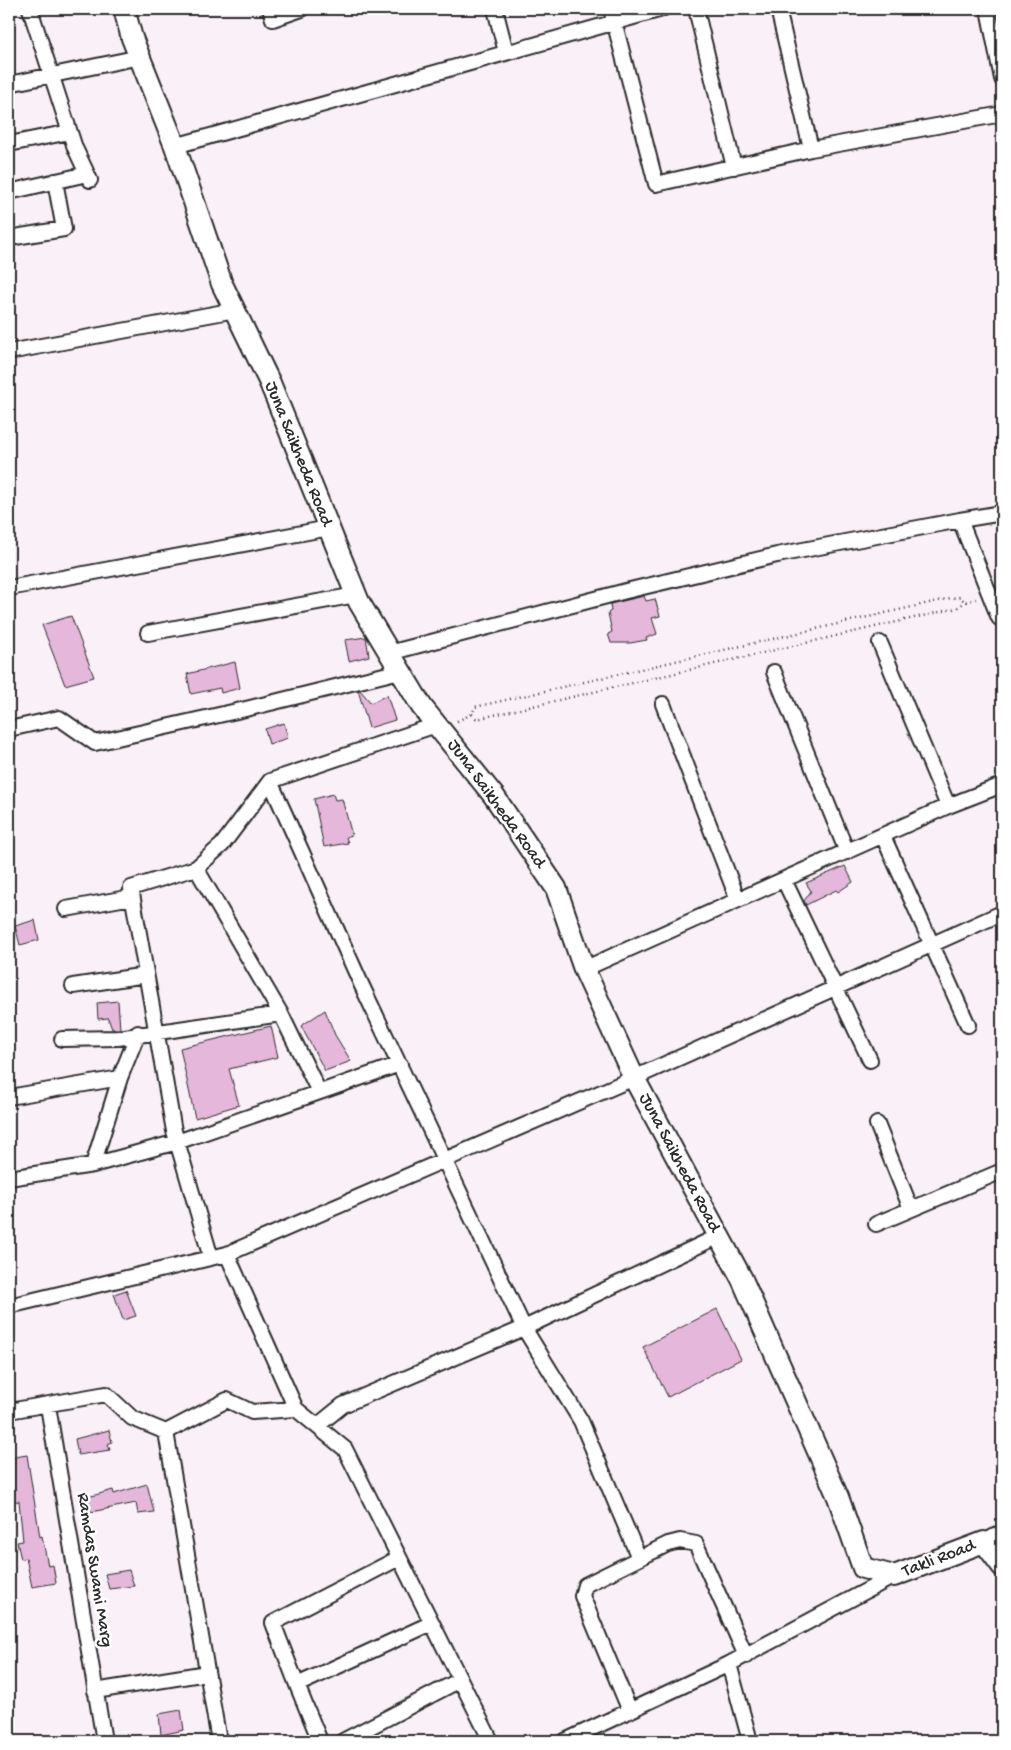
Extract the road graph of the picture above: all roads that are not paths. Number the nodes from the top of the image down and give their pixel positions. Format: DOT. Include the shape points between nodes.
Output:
graph roads {
  1 [pos="30,9"];
  2 [pos="124,9"];
  3 [pos="270,9"];
  4 [pos="302,9"];
  5 [pos="495,9"];
  6 [pos="611,9"];
  7 [pos="662,9"];
  8 [pos="696,9"];
  9 [pos="778,9"];
  10 [pos="988,9"];
  11 [pos="614,23"];
  12 [pos="506,52"];
  13 [pos="140,57"];
  14 [pos="52,75"];
  15 [pos="1002,79"];
  16 [pos="9,84"];
  17 [pos="1002,114"];
  18 [pos="70,132"];
  19 [pos="9,144"];
  20 [pos="174,146"];
  21 [pos="811,150"];
  22 [pos="734,167"];
  23 [pos="55,181"];
  24 [pos="9,192"];
  25 [pos="9,238"];
  26 [pos="235,310"];
  27 [pos="9,352"];
  28 [pos="1002,513"];
  29 [pos="960,520"];
  30 [pos="329,528"];
  31 [pos="9,588"];
  32 [pos="356,595"];
  33 [pos="1001,620"];
  34 [pos="148,633"];
  35 [pos="880,642"];
  36 [pos="389,653"];
  37 [pos="400,671"];
  38 [pos="774,672"];
  39 [pos="663,704"];
  40 [pos="438,727"];
  41 [pos="9,729"];
  42 [pos="270,781"];
  43 [pos="1002,785"];
  44 [pos="948,806"];
  45 [pos="883,836"];
  46 [pos="847,852"];
  47 [pos="196,868"];
  48 [pos="784,880"];
  49 [pos="132,897"];
  50 [pos="738,900"];
  51 [pos="66,909"];
  52 [pos="1002,913"];
  53 [pos="932,944"];
  54 [pos="584,970"];
  55 [pos="146,976"];
  56 [pos="73,986"];
  57 [pos="836,988"];
  58 [pos="281,1014"];
  59 [pos="968,1025"];
  60 [pos="156,1031"];
  61 [pos="138,1033"];
  62 [pos="62,1039"];
  63 [pos="870,1060"];
  64 [pos="400,1064"];
  65 [pos="120,1078"];
  66 [pos="634,1078"];
  67 [pos="319,1092"];
  68 [pos="9,1096"];
  69 [pos="876,1124"];
  70 [pos="177,1142"];
  71 [pos="446,1160"];
  72 [pos="92,1165"];
  73 [pos="1002,1170"];
  74 [pos="9,1178"];
  75 [pos="911,1209"];
  76 [pos="876,1224"];
  77 [pos="719,1236"];
  78 [pos="227,1254"];
  79 [pos="211,1258"];
  80 [pos="9,1306"];
  81 [pos="524,1328"];
  82 [pos="48,1406"];
  83 [pos="296,1410"];
  84 [pos="9,1411"];
  85 [pos="317,1426"];
  86 [pos="166,1432"];
  87 [pos="1002,1532"];
  88 [pos="984,1542"];
  89 [pos="399,1558"];
  90 [pos="639,1558"];
  91 [pos="1002,1566"];
  92 [pos="894,1576"];
  93 [pos="432,1623"];
  94 [pos="746,1656"];
  95 [pos="730,1664"];
  96 [pos="207,1674"];
  97 [pos="460,1680"];
  98 [pos="298,1685"];
  99 [pos="95,1691"];
  100 [pos="630,1711"];
  101 [pos="104,1741"];
  102 [pos="219,1741"];
  103 [pos="320,1741"];
  104 [pos="343,1741"];
  105 [pos="491,1741"];
  106 [pos="566,1741"];
  107 [pos="750,1741"];
  1 -- 14 [label="street"];
  2 -- 13 [label="main road, Juna Saikheda Road"];
  3 -- 4 [label="street" via="273,19"];
  5 -- 12 [label="street"];
  6 -- 11 [label="street"];
  7 -- 11 [label="street"];
  8 -- 22 [label="street"];
  9 -- 21 [label="street"];
  10 -- 15 [label="street"];
  11 -- 12 [label="street"];
  11 -- 22 [label="street" via="656,184"];
  12 -- 20 [label="street"];
  13 -- 14 [label="street"];
  13 -- 20 [label="main road, Juna Saikheda Road"];
  14 -- 16 [label="street"];
  14 -- 18 [label="street"];
  17 -- 21 [label="street"];
  18 -- 19 [label="street"];
  18 -- 23 [label="street" via="89,177"];
  20 -- 26 [label="main road, Juna Saikheda Road" via="222,284"];
  21 -- 22 [label="street"];
  23 -- 24 [label="street"];
  23 -- 25 [label="street" via="64,229"];
  26 -- 27 [label="street"];
  26 -- 30 [label="main road, Juna Saikheda Road" via="270,383"];
  28 -- 29 [label="street"];
  29 -- 33 [label="street"];
  29 -- 36 [label="street" via="777,555"];
  30 -- 31 [label="street"];
  30 -- 32 [label="main road, Juna Saikheda Road"];
  32 -- 34 [label="street"];
  32 -- 36 [label="main road, Juna Saikheda Road"];
  35 -- 44 [label="street"];
  36 -- 37 [label="main road, Juna Saikheda Road"];
  37 -- 40 [label="main road, Juna Saikheda Road"];
  37 -- 41 [label="street" via="95,743 59,718"];
  38 -- 46 [label="street"];
  39 -- 50 [label="street"];
  40 -- 42 [label="street"];
  40 -- 54 [label="main road, Juna Saikheda Road" via="494,796 556,888"];
  42 -- 47 [label="street" via="222,845"];
  42 -- 64 [label="street"];
  43 -- 44 [label="street"];
  44 -- 45 [label="street"];
  45 -- 46 [label="street"];
  45 -- 53 [label="street"];
  46 -- 48 [label="street"];
  47 -- 49 [label="street" via="131,888"];
  47 -- 58 [label="street"];
  48 -- 50 [label="street"];
  48 -- 57 [label="street"];
  49 -- 51 [label="street"];
  49 -- 55 [label="street"];
  50 -- 54 [label="street"];
  52 -- 53 [label="street"];
  53 -- 57 [label="street"];
  53 -- 59 [label="street"];
  54 -- 66 [label="main road, Juna Saikheda Road"];
  55 -- 56 [label="street"];
  55 -- 60 [label="street"];
  57 -- 63 [label="street"];
  57 -- 66 [label="street"];
  58 -- 60 [label="street"];
  58 -- 67 [label="street"];
  60 -- 61 [label="street"];
  60 -- 70 [label="street"];
  61 -- 62 [label="street" via="118,1038"];
  61 -- 65 [label="street"];
  64 -- 67 [label="street"];
  64 -- 71 [label="street"];
  65 -- 68 [label="street"];
  65 -- 72 [label="street"];
  66 -- 71 [label="street"];
  66 -- 77 [label="main road, Juna Saikheda Road"];
  67 -- 70 [label="street"];
  69 -- 75 [label="street"];
  70 -- 72 [label="street"];
  70 -- 79 [label="street"];
  71 -- 78 [label="street"];
  71 -- 81 [label="street"];
  72 -- 74 [label="street"];
  73 -- 75 [label="street"];
  75 -- 76 [label="street"];
  77 -- 81 [label="street"];
  77 -- 92 [label="main road, Juna Saikheda Road" via="742,1279 838,1497 862,1568"];
  78 -- 79 [label="street"];
  78 -- 83 [label="street"];
  79 -- 80 [label="street"];
  81 -- 85 [label="street" via="343,1405"];
  81 -- 90 [label="street" via="581,1421"];
  82 -- 84 [label="street"];
  82 -- 86 [label="street" via="106,1394 132,1418"];
  82 -- 99 [label="street, Ramdas Swami Marg"];
  83 -- 85 [label="street"];
  83 -- 86 [label="street" via="252,1412 227,1400"];
  85 -- 89 [label="street" via="345,1449"];
  86 -- 96 [label="street"];
  87 -- 88 [label="street"];
  88 -- 91 [label="main road, Takli Road"];
  88 -- 92 [label="main road, Takli Road"];
  89 -- 93 [label="street"];
  89 -- 98 [label="street" via="273,1623"];
  90 -- 94 [label="street" via="680,1541 696,1544"];
  90 -- 100 [label="street" via="585,1585 582,1596"];
  92 -- 94 [label="street"];
  93 -- 97 [label="street"];
  93 -- 98 [label="street"];
  94 -- 95 [label="street"];
  95 -- 100 [label="street"];
  95 -- 107 [label="street"];
  96 -- 99 [label="street"];
  96 -- 102 [label="street"];
  97 -- 104 [label="street"];
  97 -- 105 [label="street"];
  98 -- 103 [label="street"];
  99 -- 101 [label="street, Ramdas Swami Marg"];
  100 -- 106 [label="street"];
}
